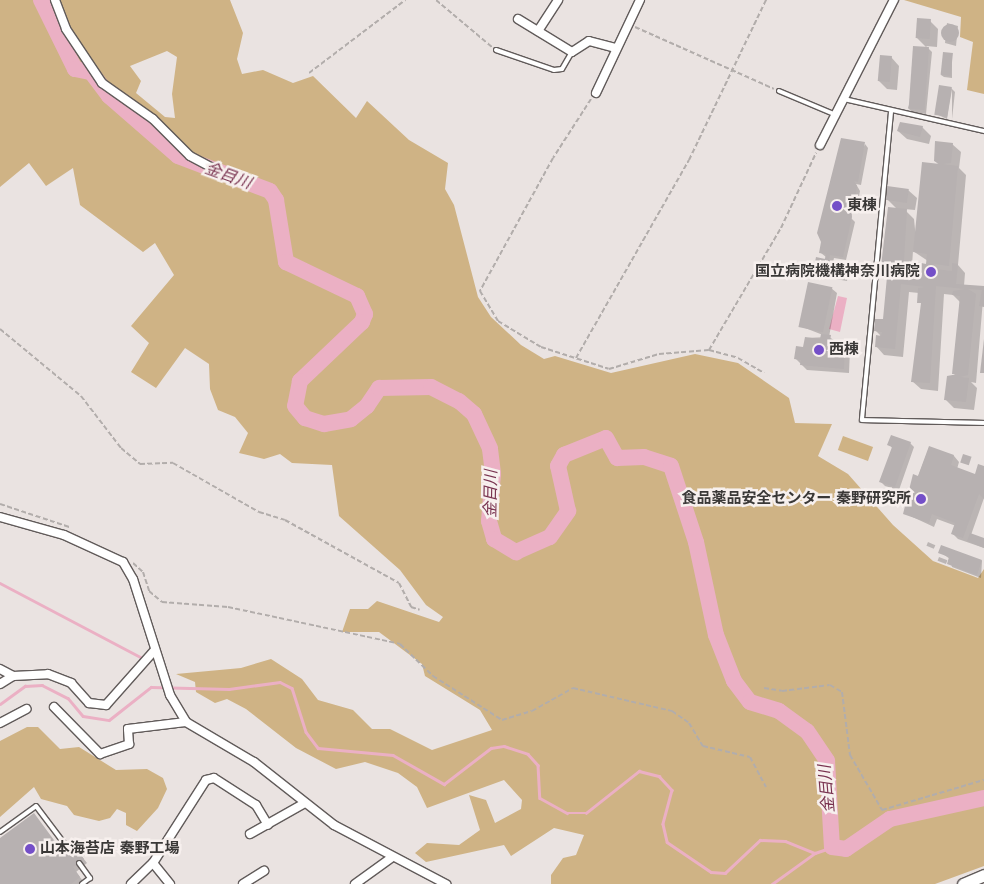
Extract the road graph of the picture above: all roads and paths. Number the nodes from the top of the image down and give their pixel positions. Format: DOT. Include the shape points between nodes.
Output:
graph roads {
  1 [pos="55,0"];
  2 [pos="405,0"];
  3 [pos="436,0"];
  4 [pos="558,0"];
  5 [pos="640,0"];
  6 [pos="766,0"];
  7 [pos="894,0"];
  8 [pos="518,19"];
  9 [pos="628,24"];
  10 [pos="538,31"];
  11 [pos="615,48"];
  12 [pos="496,50"];
  13 [pos="572,52"];
  14 [pos="731,70"];
  15 [pos="309,74"];
  16 [pos="779,91"];
  17 [pos="596,93"];
  18 [pos="844,99"];
  19 [pos="891,112"];
  20 [pos="836,115"];
  21 [pos="984,130"];
  22 [pos="820,145"];
  23 [pos="218,171"];
  24 [pos="0,329"];
  25 [pos="709,350"];
  26 [pos="576,358"];
  27 [pos="764,373"];
  28 [pos="984,423"];
  29 [pos="0,518"];
  30 [pos="123,562"];
  31 [pos="420,610"];
  32 [pos="154,650"];
  33 [pos="0,669"];
  34 [pos="13,676"];
  35 [pos="0,684"];
  36 [pos="764,688"];
  37 [pos="54,707"];
  38 [pos="26,709"];
  39 [pos="186,722"];
  40 [pos="0,723"];
  41 [pos="984,780"];
  42 [pos="766,787"];
  43 [pos="305,802"];
  44 [pos="268,825"];
  45 [pos="0,832"];
  46 [pos="250,834"];
  47 [pos="67,847"];
  48 [pos="391,858"];
  49 [pos="79,863"];
  50 [pos="153,863"];
  51 [pos="264,871"];
  52 [pos="984,875"];
  53 [pos="82,884"];
  54 [pos="130,884"];
  55 [pos="170,884"];
  56 [pos="243,884"];
  57 [pos="354,884"];
  58 [pos="446,884"];
  59 [pos="963,884"];
  1 -- 23 [label="street" via="70,36 102,83 153,119 190,156"];
  2 -- 15 [label="path"];
  3 -- 12 [label="path"];
  4 -- 10 [label="street"];
  5 -- 9 [label="street"];
  6 -- 14 [label="path"];
  7 -- 18 [label="street"];
  8 -- 10 [label="street"];
  9 -- 11 [label="street"];
  9 -- 14 [label="path"];
  10 -- 13 [label="street"];
  11 -- 13 [label="street" via="589,41"];
  11 -- 17 [label="street"];
  12 -- 13 [label="lane" via="554,70 562,69"];
  14 -- 16 [label="path"];
  14 -- 26 [label="path" via="690,160"];
  16 -- 20 [label="lane"];
  17 -- 26 [label="path" via="553,158 480,291 498,321 541,347"];
  18 -- 19 [label="lane"];
  18 -- 20 [label="street"];
  19 -- 21 [label="lane"];
  19 -- 28 [label="lane" via="862,420"];
  20 -- 22 [label="street"];
  22 -- 25 [label="path" via="781,228"];
  24 -- 31 [label="path" via="81,396 121,448 140,464 173,463 259,512 285,520 399,583 411,607"];
  25 -- 26 [label="path" via="659,354 609,369"];
  25 -- 27 [label="path" via="738,358"];
  29 -- 30 [label="street" via="64,535"];
  30 -- 32 [label="street" via="133,579"];
  30 -- 42 [label="path" via="139,565 149,591 162,602 228,607 400,644 433,676 502,720 532,712 574,688 672,711 689,723 703,746 750,757"];
  32 -- 34 [label="street" via="106,705 89,703 71,683 48,674"];
  32 -- 39 [label="street" via="170,695"];
  33 -- 34 [label="street"];
  34 -- 35 [label="street"];
  36 -- 41 [label="path" via="782,691 830,685 842,692 850,755 882,810"];
  37 -- 39 [label="street" via="100,754 129,744 128,730"];
  38 -- 40 [label="street"];
  39 -- 43 [label="street" via="203,736 231,746"];
  43 -- 44 [label="street"];
  43 -- 48 [label="street"];
  44 -- 46 [label="street"];
  44 -- 50 [label="street" via="256,805 214,778 206,780"];
  45 -- 47 [label="lane" via="36,806"];
  48 -- 57 [label="street"];
  48 -- 58 [label="street"];
  49 -- 53 [label="lane" via="90,878"];
  50 -- 54 [label="street"];
  50 -- 55 [label="street"];
  51 -- 56 [label="street"];
  52 -- 59 [label="street"];
}
